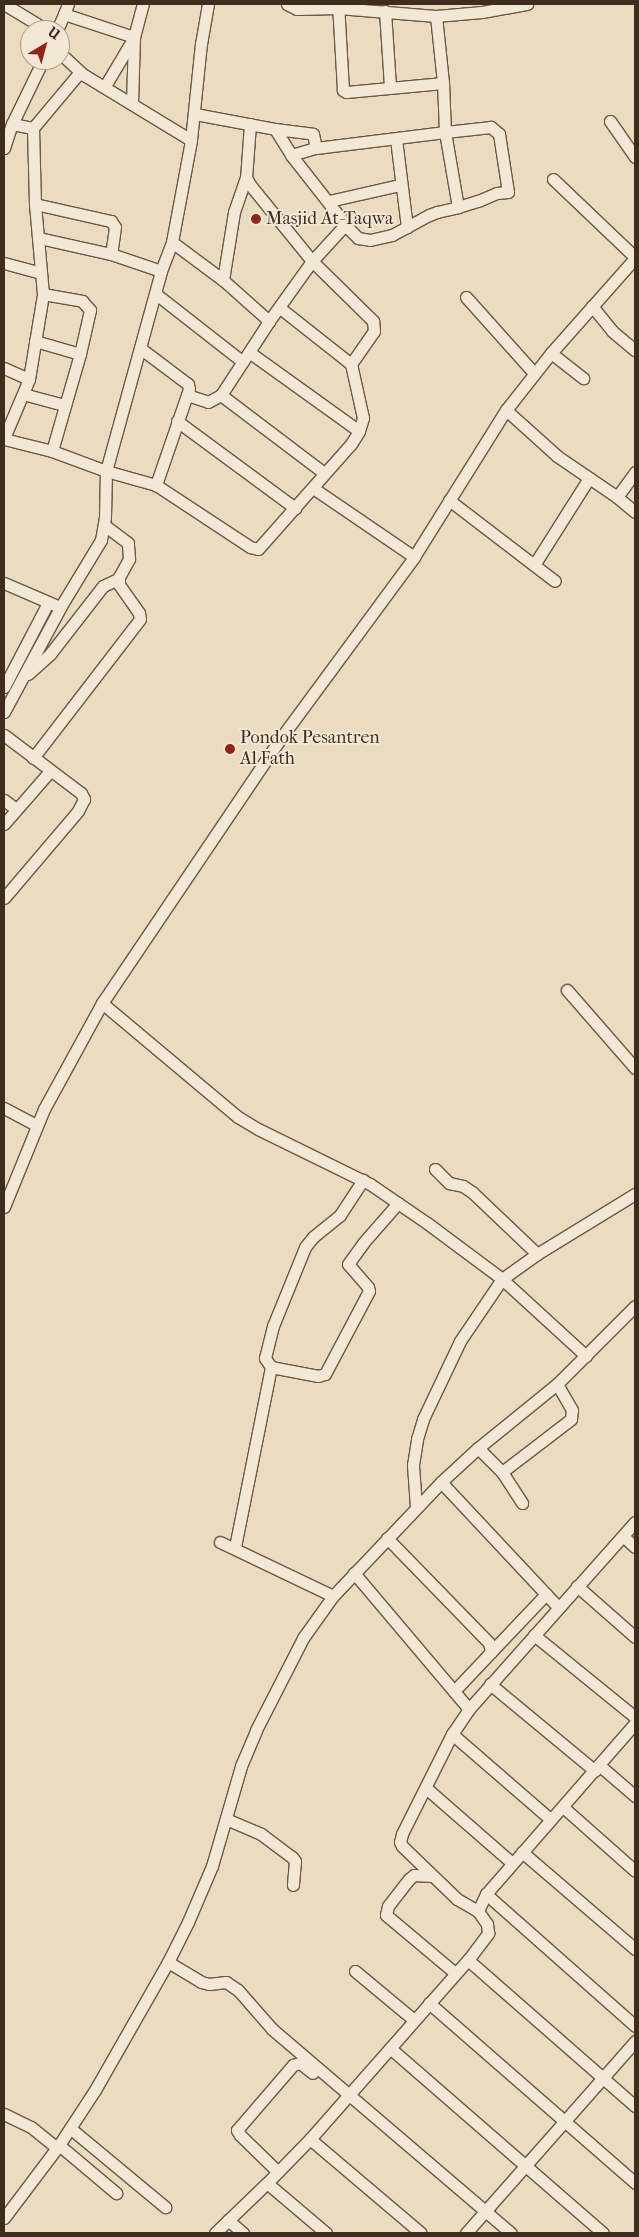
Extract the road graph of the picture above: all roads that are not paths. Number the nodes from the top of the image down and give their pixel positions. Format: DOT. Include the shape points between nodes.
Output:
graph roads {
  1 [pos="4,4"];
  2 [pos="143,4"];
  3 [pos="208,4"];
  4 [pos="287,4"];
  5 [pos="527,4"];
  6 [pos="338,6"];
  7 [pos="506,6"];
  8 [pos="453,8"];
  9 [pos="66,9"];
  10 [pos="390,9"];
  11 [pos="436,16"];
  12 [pos="31,20"];
  13 [pos="134,37"];
  14 [pos="70,62"];
  15 [pos="38,70"];
  16 [pos="80,72"];
  17 [pos="443,83"];
  18 [pos="105,86"];
  19 [pos="390,87"];
  20 [pos="132,104"];
  21 [pos="194,114"];
  22 [pos="610,121"];
  23 [pos="12,124"];
  24 [pos="250,124"];
  25 [pos="33,128"];
  26 [pos="275,129"];
  27 [pos="445,132"];
  28 [pos="396,139"];
  29 [pos="192,140"];
  30 [pos="4,148"];
  31 [pos="316,148"];
  32 [pos="291,155"];
  33 [pos="635,157"];
  34 [pos="246,178"];
  35 [pos="553,179"];
  36 [pos="400,185"];
  37 [pos="329,201"];
  38 [pos="35,204"];
  39 [pos="458,207"];
  40 [pos="345,225"];
  41 [pos="407,227"];
  42 [pos="39,238"];
  43 [pos="172,242"];
  44 [pos="111,254"];
  45 [pos="635,257"];
  46 [pos="312,261"];
  47 [pos="4,263"];
  48 [pos="162,271"];
  49 [pos="41,273"];
  50 [pos="222,280"];
  51 [pos="43,294"];
  52 [pos="156,294"];
  53 [pos="466,298"];
  54 [pos="592,306"];
  55 [pos="280,308"];
  56 [pos="269,321"];
  57 [pos="35,341"];
  58 [pos="140,348"];
  59 [pos="635,350"];
  60 [pos="551,353"];
  61 [pos="80,354"];
  62 [pos="246,357"];
  63 [pos="351,364"];
  64 [pos="4,368"];
  65 [pos="534,373"];
  66 [pos="29,378"];
  67 [pos="583,378"];
  68 [pos="23,394"];
  69 [pos="187,395"];
  70 [pos="221,395"];
  71 [pos="64,405"];
  72 [pos="506,410"];
  73 [pos="177,421"];
  74 [pos="359,431"];
  75 [pos="4,438"];
  76 [pos="52,451"];
  77 [pos="106,470"];
  78 [pos="635,472"];
  79 [pos="324,473"];
  80 [pos="589,478"];
  81 [pos="156,485"];
  82 [pos="313,488"];
  83 [pos="617,497"];
  84 [pos="449,500"];
  85 [pos="295,508"];
  86 [pos="635,512"];
  87 [pos="104,525"];
  88 [pos="414,558"];
  89 [pos="534,565"];
  90 [pos="118,579"];
  91 [pos="555,581"];
  92 [pos="4,583"];
  93 [pos="48,603"];
  94 [pos="61,606"];
  95 [pos="26,675"];
  96 [pos="4,687"];
  97 [pos="4,712"];
  98 [pos="4,735"];
  99 [pos="33,758"];
  100 [pos="50,771"];
  101 [pos="4,800"];
  102 [pos="16,809"];
  103 [pos="4,824"];
  104 [pos="4,898"];
  105 [pos="567,990"];
  106 [pos="102,1003"];
  107 [pos="635,1068"];
  108 [pos="4,1108"];
  109 [pos="36,1125"];
  110 [pos="435,1169"];
  111 [pos="363,1180"];
  112 [pos="635,1194"];
  113 [pos="6,1195"];
  114 [pos="398,1203"];
  115 [pos="4,1207"];
  116 [pos="537,1254"];
  117 [pos="502,1279"];
  118 [pos="635,1306"];
  119 [pos="586,1356"];
  120 [pos="271,1367"];
  121 [pos="557,1384"];
  122 [pos="478,1448"];
  123 [pos="502,1472"];
  124 [pos="441,1482"];
  125 [pos="522,1503"];
  126 [pos="416,1507"];
  127 [pos="635,1522"];
  128 [pos="623,1536"];
  129 [pos="387,1538"];
  130 [pos="220,1542"];
  131 [pos="234,1547"];
  132 [pos="635,1547"];
  133 [pos="354,1573"];
  134 [pos="577,1586"];
  135 [pos="546,1594"];
  136 [pos="332,1596"];
  137 [pos="558,1607"];
  138 [pos="534,1635"];
  139 [pos="635,1637"];
  140 [pos="491,1652"];
  141 [pos="490,1684"];
  142 [pos="454,1692"];
  143 [pos="469,1709"];
  144 [pos="635,1717"];
  145 [pos="635,1723"];
  146 [pos="452,1734"];
  147 [pos="597,1768"];
  148 [pos="426,1788"];
  149 [pos="635,1796"];
  150 [pos="563,1807"];
  151 [pos="226,1819"];
  152 [pos="550,1819"];
  153 [pos="522,1852"];
  154 [pos="512,1863"];
  155 [pos="635,1871"];
  156 [pos="432,1876"];
  157 [pos="293,1886"];
  158 [pos="486,1894"];
  159 [pos="478,1912"];
  160 [pos="635,1949"];
  161 [pos="468,1960"];
  162 [pos="168,1962"];
  163 [pos="355,1971"];
  164 [pos="455,1973"];
  165 [pos="429,2003"];
  166 [pos="414,2020"];
  167 [pos="635,2026"];
  168 [pos="635,2041"];
  169 [pos="390,2048"];
  170 [pos="602,2077"];
  171 [pos="347,2097"];
  172 [pos="635,2106"];
  173 [pos="4,2114"];
  174 [pos="565,2120"];
  175 [pos="70,2128"];
  176 [pos="310,2139"];
  177 [pos="58,2146"];
  178 [pos="525,2165"];
  179 [pos="278,2172"];
  180 [pos="635,2183"];
  181 [pos="267,2184"];
  182 [pos="116,2193"];
  183 [pos="165,2207"];
  184 [pos="486,2211"];
  185 [pos="4,2218"];
  186 [pos="228,2220"];
  187 [pos="215,2233"];
  188 [pos="243,2233"];
  189 [pos="326,2233"];
  190 [pos="421,2233"];
  191 [pos="466,2233"];
  192 [pos="511,2233"];
  193 [pos="603,2233"];
  1 -- 12 [label="street"];
  2 -- 13 [label="street"];
  3 -- 21 [label="street"];
  4 -- 6 [label="street" via="297,9"];
  5 -- 7 [label="street"];
  6 -- 10 [label="street"];
  6 -- 19 [label="street" via="344,90"];
  7 -- 8 [label="street"];
  8 -- 11 [label="street"];
  9 -- 13 [label="street"];
  10 -- 11 [label="street"];
  10 -- 19 [label="street"];
  11 -- 17 [label="street"];
  13 -- 18 [label="street"];
  13 -- 20 [label="street"];
  14 -- 16 [label="street"];
  15 -- 23 [label="street"];
  16 -- 18 [label="street"];
  16 -- 25 [label="street"];
  17 -- 19 [label="street"];
  17 -- 27 [label="street"];
  18 -- 20 [label="street"];
  20 -- 29 [label="street"];
  21 -- 24 [label="street"];
  21 -- 29 [label="street"];
  22 -- 33 [label="street"];
  23 -- 25 [label="street"];
  23 -- 30 [label="street"];
  24 -- 26 [label="street"];
  24 -- 34 [label="street"];
  25 -- 38 [label="street"];
  26 -- 31 [label="street" via="312,134"];
  26 -- 32 [label="street"];
  27 -- 28 [label="street"];
  27 -- 39 [label="street"];
  27 -- 39 [label="street" via="489,126 495,129 499,134 506,170 508,192"];
  28 -- 31 [label="street"];
  28 -- 36 [label="street"];
  29 -- 43 [label="street"];
  31 -- 32 [label="street"];
  32 -- 37 [label="street"];
  34 -- 46 [label="street"];
  34 -- 50 [label="street" via="236,206"];
  35 -- 45 [label="street"];
  36 -- 37 [label="street"];
  36 -- 41 [label="street"];
  37 -- 40 [label="street"];
  38 -- 42 [label="street"];
  38 -- 44 [label="street" via="111,221 115,227"];
  39 -- 41 [label="street" via="429,215"];
  40 -- 41 [label="street" via="358,238 370,240 392,235"];
  40 -- 46 [label="street"];
  42 -- 44 [label="street"];
  42 -- 49 [label="street"];
  43 -- 48 [label="street"];
  43 -- 50 [label="street"];
  44 -- 48 [label="street"];
  45 -- 54 [label="street"];
  46 -- 55 [label="street"];
  46 -- 63 [label="street" via="373,321 374,330"];
  47 -- 49 [label="street"];
  48 -- 52 [label="street"];
  49 -- 51 [label="street"];
  50 -- 56 [label="street"];
  51 -- 57 [label="street"];
  51 -- 61 [label="street" via="76,299 89,306"];
  52 -- 58 [label="street"];
  52 -- 62 [label="street"];
  53 -- 65 [label="street"];
  54 -- 59 [label="street" via="612,331"];
  54 -- 60 [label="street"];
  55 -- 56 [label="street"];
  55 -- 63 [label="street"];
  56 -- 62 [label="street"];
  57 -- 61 [label="street"];
  57 -- 66 [label="street"];
  58 -- 69 [label="street" via="188,384"];
  58 -- 77 [label="street"];
  60 -- 65 [label="street"];
  60 -- 67 [label="street"];
  61 -- 71 [label="street"];
  62 -- 70 [label="street"];
  62 -- 74 [label="street"];
  63 -- 74 [label="street" via="362,412"];
  64 -- 66 [label="street"];
  65 -- 72 [label="street"];
  66 -- 68 [label="street"];
  68 -- 71 [label="street"];
  68 -- 75 [label="street"];
  69 -- 70 [label="street" via="208,402"];
  69 -- 73 [label="street"];
  70 -- 79 [label="street"];
  71 -- 76 [label="street"];
  72 -- 80 [label="street" via="557,456"];
  72 -- 84 [label="street"];
  73 -- 81 [label="street"];
  73 -- 85 [label="street"];
  74 -- 79 [label="street"];
  75 -- 76 [label="street"];
  76 -- 77 [label="street"];
  77 -- 81 [label="street"];
  77 -- 87 [label="street"];
  78 -- 83 [label="street"];
  79 -- 82 [label="street"];
  80 -- 83 [label="street"];
  80 -- 89 [label="street"];
  81 -- 85 [label="street" via="256,550"];
  82 -- 85 [label="street"];
  82 -- 88 [label="street"];
  83 -- 86 [label="street"];
  84 -- 88 [label="street"];
  84 -- 89 [label="street"];
  87 -- 90 [label="street" via="128,543 129,559"];
  87 -- 94 [label="street" via="99,547"];
  88 -- 106 [label="street" via="280,739"];
  89 -- 91 [label="street"];
  90 -- 95 [label="street" via="102,586 50,654"];
  90 -- 99 [label="street" via="124,594 140,614 139,621"];
  92 -- 93 [label="street"];
  93 -- 94 [label="street"];
  93 -- 96 [label="street"];
  94 -- 95 [label="street"];
  95 -- 97 [label="street"];
  98 -- 99 [label="street"];
  99 -- 100 [label="street"];
  100 -- 102 [label="street"];
  100 -- 104 [label="street" via="81,793 84,802"];
  101 -- 102 [label="street"];
  102 -- 103 [label="street"];
  105 -- 107 [label="street"];
  106 -- 109 [label="street"];
  106 -- 111 [label="street" via="238,1117"];
  108 -- 109 [label="street"];
  109 -- 113 [label="street"];
  110 -- 116 [label="street" via="449,1183 472,1192"];
  111 -- 114 [label="street"];
  111 -- 120 [label="street" via="340,1215 313,1237 300,1257 265,1354"];
  112 -- 116 [label="street"];
  113 -- 115 [label="street"];
  114 -- 117 [label="street"];
  114 -- 120 [label="street" via="349,1263 369,1291 325,1374 318,1376"];
  116 -- 117 [label="street"];
  117 -- 119 [label="street"];
  117 -- 126 [label="street" via="460,1341 423,1420 413,1465"];
  118 -- 119 [label="street"];
  119 -- 121 [label="street"];
  120 -- 131 [label="street"];
  121 -- 122 [label="street"];
  121 -- 123 [label="street" via="572,1410 571,1419"];
  122 -- 123 [label="street"];
  122 -- 124 [label="street"];
  123 -- 125 [label="street"];
  124 -- 126 [label="street"];
  124 -- 135 [label="street"];
  126 -- 129 [label="street"];
  127 -- 128 [label="street"];
  128 -- 132 [label="street"];
  128 -- 134 [label="street"];
  129 -- 133 [label="street"];
  129 -- 140 [label="street" via="489,1643"];
  130 -- 131 [label="street"];
  131 -- 136 [label="street"];
  133 -- 136 [label="street"];
  133 -- 142 [label="street"];
  134 -- 137 [label="street"];
  134 -- 139 [label="street"];
  135 -- 137 [label="street"];
  135 -- 140 [label="street"];
  136 -- 151 [label="street" via="303,1638 256,1730 241,1766"];
  137 -- 138 [label="street"];
  138 -- 141 [label="street"];
  138 -- 144 [label="street"];
  140 -- 142 [label="street"];
  141 -- 143 [label="street"];
  141 -- 147 [label="street"];
  142 -- 143 [label="street"];
  143 -- 146 [label="street"];
  145 -- 147 [label="street"];
  146 -- 148 [label="street"];
  146 -- 152 [label="street"];
  147 -- 149 [label="street"];
  147 -- 150 [label="street"];
  148 -- 154 [label="street"];
  148 -- 156 [label="street" via="400,1842"];
  150 -- 152 [label="street"];
  150 -- 155 [label="street"];
  151 -- 157 [label="street" via="260,1834 292,1857 295,1861"];
  151 -- 162 [label="street" via="212,1866"];
  152 -- 153 [label="street"];
  153 -- 154 [label="street"];
  153 -- 160 [label="street"];
  154 -- 158 [label="street"];
  156 -- 159 [label="street" via="463,1904"];
  156 -- 164 [label="street" via="414,1875 408,1879 388,1906 386,1915"];
  158 -- 159 [label="street"];
  158 -- 167 [label="street"];
  159 -- 161 [label="street" via="487,1924 488,1933"];
  161 -- 164 [label="street"];
  161 -- 170 [label="street"];
  162 -- 171 [label="street" via="201,1982 221,1981 231,1985 264,2022"];
  162 -- 175 [label="street"];
  163 -- 166 [label="street"];
  164 -- 165 [label="street"];
  165 -- 166 [label="street"];
  165 -- 174 [label="street"];
  166 -- 169 [label="street"];
  168 -- 170 [label="street"];
  169 -- 171 [label="street"];
  169 -- 178 [label="street"];
  170 -- 172 [label="street"];
  170 -- 174 [label="street"];
  171 -- 176 [label="street"];
  171 -- 179 [label="street" via="304,2065 293,2065 237,2130"];
  171 -- 184 [label="street"];
  173 -- 177 [label="street" via="31,2127"];
  174 -- 178 [label="street"];
  174 -- 180 [label="street"];
  175 -- 177 [label="street"];
  175 -- 183 [label="street"];
  176 -- 179 [label="street"];
  176 -- 190 [label="street"];
  177 -- 182 [label="street"];
  177 -- 185 [label="street"];
  178 -- 184 [label="street"];
  178 -- 193 [label="street"];
  179 -- 181 [label="street"];
  181 -- 186 [label="street"];
  181 -- 189 [label="street"];
  184 -- 191 [label="street"];
  184 -- 192 [label="street"];
  186 -- 187 [label="street"];
  186 -- 188 [label="street"];
}
